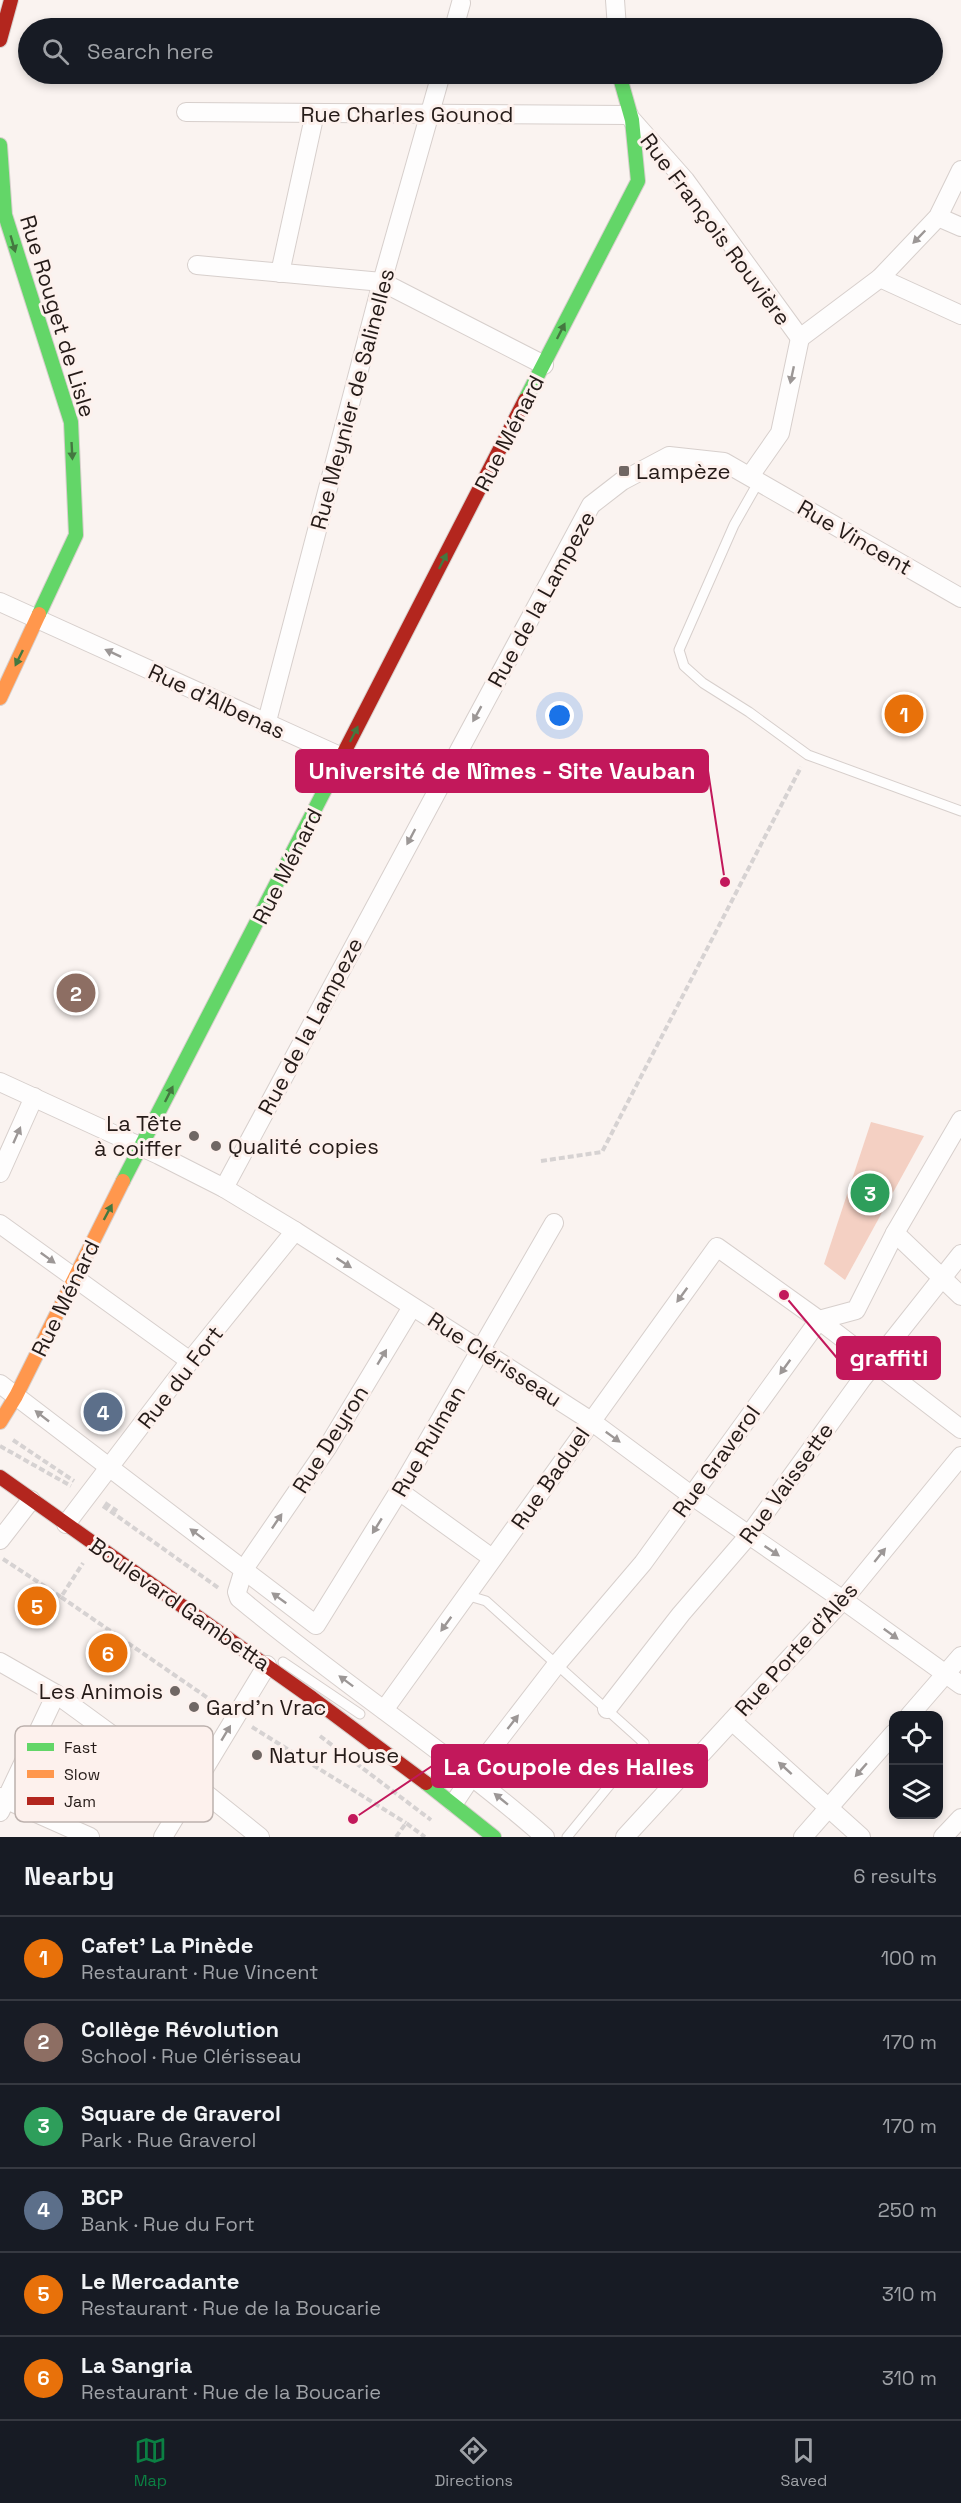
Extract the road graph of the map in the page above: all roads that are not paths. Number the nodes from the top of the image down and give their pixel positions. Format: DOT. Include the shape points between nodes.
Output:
graph roads {
  1 [pos="11,0"];
  2 [pos="615,0"];
  3 [pos="461,3"];
  4 [pos="457,18"];
  5 [pos="616,18"];
  6 [pos="0,40"];
  7 [pos="438,84"];
  8 [pos="623,84"];
  9 [pos="186,112"];
  10 [pos="315,113"];
  11 [pos="429,114"];
  12 [pos="631,117"];
  13 [pos="0,145"];
  14 [pos="666,159"];
  15 [pos="961,170"];
  16 [pos="638,181"];
  17 [pos="938,217"];
  18 [pos="961,227"];
  19 [pos="197,265"];
  20 [pos="280,273"];
  21 [pos="880,278"];
  22 [pos="382,282"];
  23 [pos="961,315"];
  24 [pos="800,338"];
  25 [pos="544,365"];
  26 [pos="754,478"];
  27 [pos="961,596"];
  28 [pos="0,602"];
  29 [pos="38,618"];
  30 [pos="0,698"];
  31 [pos="266,725"];
  32 [pos="342,757"];
  33 [pos="439,785"];
  34 [pos="961,811"];
  35 [pos="0,1082"];
  36 [pos="34,1096"];
  37 [pos="961,1120"];
  38 [pos="142,1147"];
  39 [pos="0,1173"];
  40 [pos="224,1188"];
  41 [pos="554,1223"];
  42 [pos="0,1224"];
  43 [pos="295,1231"];
  44 [pos="895,1233"];
  45 [pos="961,1254"];
  46 [pos="74,1277"];
  47 [pos="943,1278"];
  48 [pos="961,1296"];
  49 [pos="412,1307"];
  50 [pos="819,1320"];
  51 [pos="481,1349"];
  52 [pos="190,1361"];
  53 [pos="875,1363"];
  54 [pos="0,1384"];
  55 [pos="16,1396"];
  56 [pos="591,1421"];
  57 [pos="0,1422"];
  58 [pos="961,1429"];
  59 [pos="961,1456"];
  60 [pos="109,1468"];
  61 [pos="0,1477"];
  62 [pos="0,1488"];
  63 [pos="399,1491"];
  64 [pos="691,1495"];
  65 [pos="28,1503"];
  66 [pos="63,1527"];
  67 [pos="749,1535"];
  68 [pos="0,1540"];
  69 [pos="492,1558"];
  70 [pos="244,1569"];
  71 [pos="466,1595"];
  72 [pos="843,1600"];
  73 [pos="184,1609"];
  74 [pos="252,1643"];
  75 [pos="961,1656"];
  76 [pos="0,1662"];
  77 [pos="267,1664"];
  78 [pos="557,1664"];
  79 [pos="945,1674"];
  80 [pos="961,1685"];
  81 [pos="56,1694"];
  82 [pos="607,1709"];
  83 [pos="384,1710"];
  84 [pos="913,1711"];
  85 [pos="360,1714"];
  86 [pos="732,1721"];
  87 [pos="40,1726"];
  88 [pos="100,1726"];
  89 [pos="889,1739"];
  90 [pos="213,1755"];
  91 [pos="15,1777"];
  92 [pos="472,1777"];
  93 [pos="213,1799"];
  94 [pos="2,1803"];
  95 [pos="454,1803"];
  96 [pos="828,1807"];
  97 [pos="961,1818"];
  98 [pos="51,1822"];
  99 [pos="172,1822"];
  100 [pos="90,1837"];
  101 [pos="163,1837"];
  102 [pos="260,1837"];
  103 [pos="480,1837"];
  104 [pos="494,1837"];
  105 [pos="545,1837"];
  106 [pos="567,1837"];
  107 [pos="625,1837"];
  108 [pos="802,1837"];
  109 [pos="861,1837"];
  110 [pos="943,1837"];
  1 -- 6 [label="street"];
  2 -- 5 [label="street"];
  3 -- 4 [label="street"];
  7 -- 11 [label="street, Rue Meynier de Salinelles"];
  8 -- 12 [label="street"];
  9 -- 10 [label="street, Rue Charles Gounod"];
  10 -- 11 [label="street, Rue Charles Gounod"];
  10 -- 20 [label="street"];
  11 -- 12 [label="street, Rue Charles Gounod"];
  11 -- 22 [label="street, Rue Meynier de Salinelles"];
  12 -- 14 [label="street, Rue François Rouvière"];
  12 -- 16 [label="street"];
  13 -- 29 [label="street, Rue Rouget de Lisle, one-way" via="5,215 71,422 76,535"];
  14 -- 16 [label="street, Rue Ménard"];
  14 -- 24 [label="street, Rue François Rouvière"];
  15 -- 17 [label="street"];
  25 -- 16 [label="street, Rue Ménard, one-way"];
  17 -- 18 [label="street"];
  17 -- 21 [label="street, one-way"];
  19 -- 20 [label="street"];
  20 -- 22 [label="street"];
  21 -- 23 [label="street"];
  21 -- 24 [label="street"];
  22 -- 25 [label="street"];
  22 -- 31 [label="street, Rue Meynier de Salinelles"];
  24 -- 26 [label="street, one-way" via="780,434"];
  32 -- 25 [label="street, Rue Ménard, one-way"];
  26 -- 27 [label="street, Rue Vincent"];
  26 -- 33 [label="street, Rue de la Lampeze, one-way" via="724,462 669,456 622,481 591,505"];
  26 -- 34 [label="lane" via="679,650 684,666 808,755"];
  28 -- 29 [label="street, Rue d'Albenas"];
  29 -- 30 [label="street, Rue Rouget de Lisle, one-way"];
  31 -- 29 [label="street, Rue d'Albenas, one-way"];
  31 -- 32 [label="street, Rue d'Albenas"];
  32 -- 33 [label="street, Rue d'Albenas"];
  38 -- 32 [label="street, Rue Ménard, one-way"];
  33 -- 40 [label="street, Rue de la Lampeze, one-way"];
  35 -- 36 [label="street, Rue Clérisseau"];
  36 -- 38 [label="street, Rue Clérisseau"];
  39 -- 36 [label="street, one-way"];
  37 -- 44 [label="street"];
  38 -- 40 [label="street, Rue Clérisseau"];
  46 -- 38 [label="street, Rue Ménard, one-way"];
  40 -- 43 [label="street, Rue Clérisseau"];
  41 -- 51 [label="street, Rue Rulman"];
  42 -- 46 [label="street, one-way"];
  43 -- 49 [label="street, Rue Clérisseau, one-way"];
  43 -- 52 [label="street, Rue du Fort"];
  44 -- 47 [label="street"];
  44 -- 50 [label="street" via="856,1310"];
  45 -- 47 [label="street, Rue Vaissette"];
  46 -- 52 [label="street"];
  46 -- 55 [label="street, Rue Ménard"];
  47 -- 48 [label="street"];
  47 -- 53 [label="street, Rue Vaissette"];
  49 -- 51 [label="street, Rue Clérisseau"];
  70 -- 49 [label="street, Rue Deyron, one-way" via="327,1448"];
  50 -- 53 [label="street"];
  50 -- 56 [label="street, Rue Baduel, one-way" via="717,1247"];
  50 -- 64 [label="street, Rue Graverol, one-way"];
  51 -- 56 [label="street, Rue Clérisseau"];
  51 -- 63 [label="street, Rue Rulman"];
  52 -- 60 [label="street, Rue du Fort"];
  53 -- 58 [label="street"];
  53 -- 67 [label="street, Rue Vaissette"];
  54 -- 55 [label="street"];
  55 -- 57 [label="street, Rue Ménard"];
  60 -- 55 [label="street, one-way"];
  56 -- 64 [label="street, Rue Clérisseau, one-way"];
  56 -- 69 [label="street, Rue Baduel"];
  72 -- 59 [label="street, Rue Porte d'Alès, one-way"];
  60 -- 66 [label="street, Rue du Fort" via="83,1490"];
  70 -- 60 [label="street, one-way"];
  61 -- 65 [label="street, Boulevard Gambetta"];
  62 -- 65 [label="lane"];
  63 -- 69 [label="street"];
  63 -- 70 [label="street, Rue Rulman, one-way" via="316,1625"];
  64 -- 67 [label="street, Rue Clérisseau"];
  64 -- 78 [label="street, Rue Graverol" via="643,1563"];
  65 -- 66 [label="street, Boulevard Gambetta"];
  65 -- 68 [label="street"];
  66 -- 73 [label="street, Boulevard Gambetta"];
  66 -- 77 [label="lane"];
  67 -- 72 [label="street, Rue Clérisseau, one-way"];
  67 -- 82 [label="street, Rue Vaissette"];
  69 -- 71 [label="street, Rue Baduel"];
  83 -- 70 [label="street, Boulevard Gambetta, one-way" via="239,1598"];
  71 -- 78 [label="lane" via="486,1601"];
  71 -- 83 [label="street, Rue Baduel, one-way"];
  72 -- 79 [label="street, Rue Clérisseau, one-way"];
  72 -- 86 [label="street, Rue Porte d'Alès"];
  73 -- 74 [label="lane"];
  73 -- 77 [label="street, Boulevard Gambetta"];
  75 -- 79 [label="street"];
  76 -- 81 [label="street"];
  77 -- 85 [label="lane"];
  90 -- 77 [label="street, one-way"];
  77 -- 95 [label="street, Boulevard Gambetta"];
  77 -- 103 [label="lane"];
  78 -- 82 [label="lane"];
  92 -- 78 [label="street, Rue Graverol, one-way"];
  79 -- 80 [label="street, Rue Clérisseau"];
  79 -- 84 [label="street"];
  81 -- 87 [label="street"];
  81 -- 88 [label="street"];
  82 -- 106 [label="lane" via="644,1743"];
  83 -- 92 [label="street, Boulevard Gambetta"];
  96 -- 86 [label="street, one-way"];
  86 -- 107 [label="street, Rue Porte d'Alès"];
  89 -- 96 [label="street, one-way"];
  91 -- 94 [label="street"];
  92 -- 95 [label="street, Rue Graverol"];
  105 -- 92 [label="street, Boulevard Gambetta, one-way"];
  93 -- 102 [label="street"];
  95 -- 104 [label="street, Boulevard Gambetta"];
  96 -- 108 [label="street"];
  96 -- 109 [label="street"];
  97 -- 110 [label="street"];
  98 -- 100 [label="street"];
  99 -- 101 [label="street"];
}
